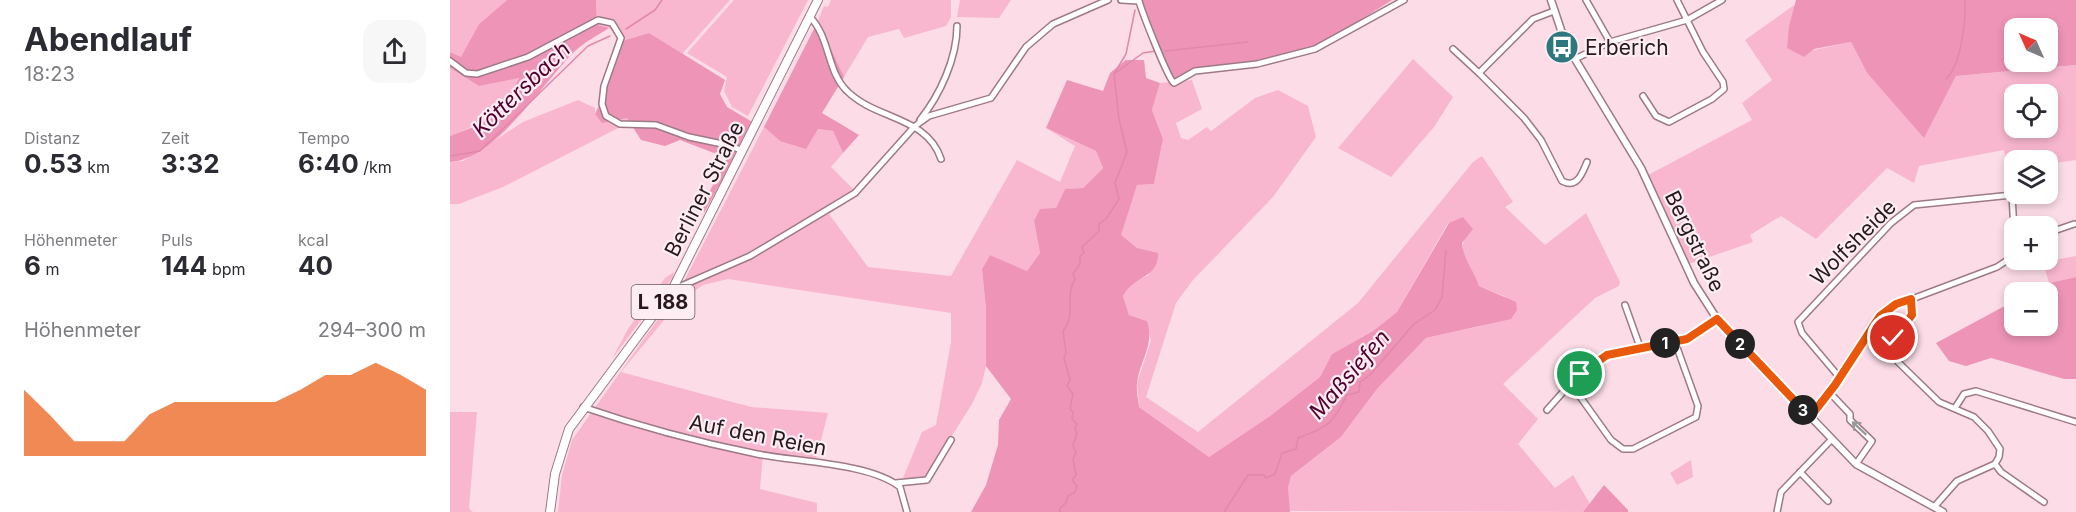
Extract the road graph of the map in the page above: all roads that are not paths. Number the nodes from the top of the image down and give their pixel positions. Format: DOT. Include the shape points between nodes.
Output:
graph roads {
  1 [pos="818,0"];
  2 [pos="1108,0"];
  3 [pos="1121,0"];
  4 [pos="1404,0"];
  5 [pos="1551,0"];
  6 [pos="1586,0"];
  7 [pos="1677,0"];
  8 [pos="1722,0"];
  9 [pos="1554,11"];
  10 [pos="810,17"];
  11 [pos="1687,20"];
  12 [pos="957,26"];
  13 [pos="1610,42"];
  14 [pos="1453,49"];
  15 [pos="1575,59"];
  16 [pos="450,61"];
  17 [pos="1479,73"];
  18 [pos="1643,96"];
  19 [pos="915,126"];
  20 [pos="742,152"];
  21 [pos="941,159"];
  22 [pos="1587,162"];
  23 [pos="2013,216"];
  24 [pos="2074,224"];
  25 [pos="2058,229"];
  26 [pos="2004,262"];
  27 [pos="672,290"];
  28 [pos="1911,299"];
  29 [pos="1625,305"];
  30 [pos="1717,319"];
  31 [pos="1675,342"];
  32 [pos="1640,347"];
  33 [pos="1840,378"];
  34 [pos="1571,384"];
  35 [pos="1830,393"];
  36 [pos="583,407"];
  37 [pos="1955,408"];
  38 [pos="1547,410"];
  39 [pos="1810,417"];
  40 [pos="2076,422"];
  41 [pos="951,440"];
  42 [pos="1831,440"];
  43 [pos="1856,464"];
  44 [pos="1995,464"];
  45 [pos="1800,472"];
  46 [pos="896,483"];
  47 [pos="1828,501"];
  48 [pos="2044,502"];
  49 [pos="1935,506"];
  50 [pos="550,512"];
  51 [pos="907,512"];
  52 [pos="1777,512"];
  53 [pos="1943,512"];
  1 -- 10 [label="main road, Berliner Straße / L 188"];
  2 -- 19 [label="street" via="1053,24 1026,47 991,98 929,116"];
  3 -- 4 [label="street" via="1139,3 1168,78 1174,83 1195,71 1257,64 1315,49"];
  5 -- 9 [label="street, Bergstraße"];
  6 -- 13 [label="street"];
  7 -- 11 [label="street"];
  8 -- 11 [label="street"];
  9 -- 15 [label="street, Bergstraße"];
  9 -- 17 [label="street" via="1533,19"];
  10 -- 19 [label="street" via="831,54 837,78 847,91 871,107"];
  10 -- 20 [label="main road, Berliner Straße / L 188"];
  11 -- 13 [label="street"];
  11 -- 18 [label="street" via="1724,88 1712,99 1669,122 1658,118"];
  12 -- 19 [label="street" via="957,40 944,79 931,106"];
  13 -- 15 [label="street"];
  14 -- 17 [label="street"];
  15 -- 30 [label="street, Bergstraße" via="1641,168 1694,283"];
  16 -- 20 [label="street" via="466,74 477,74 528,57 593,21 608,21 616,26 621,38 604,86 602,104 606,116 620,124 656,125"];
  17 -- 22 [label="street" via="1530,125 1562,181 1577,181"];
  19 -- 21 [label="street" via="937,147"];
  19 -- 27 [label="street" via="855,193 750,256"];
  20 -- 27 [label="main road, Berliner Straße / L 188"];
  23 -- 33 [label="street, Wolfsheide" via="2012,195 1914,205 1891,223 1798,322 1802,333"];
  24 -- 25 [label="street"];
  26 -- 28 [label="street"];
  27 -- 36 [label="main road, Berliner Straße / L 188"];
  28 -- 33 [label="street" via="1880,316"];
  28 -- 37 [label="street" via="1912,315 1893,338 1894,355 1901,367 1939,402"];
  29 -- 32 [label="street"];
  30 -- 31 [label="street" via="1697,334"];
  30 -- 39 [label="street, Bergstraße"];
  31 -- 32 [label="street"];
  31 -- 34 [label="street" via="1698,406 1696,417 1633,449 1623,449 1611,440"];
  32 -- 34 [label="street" via="1607,355 1591,364"];
  33 -- 35 [label="street"];
  34 -- 38 [label="street"];
  35 -- 39 [label="street"];
  43 -- 35 [label="street, one-way" via="1872,441"];
  36 -- 46 [label="street, Auf den Reien" via="658,432 761,455 843,467"];
  36 -- 50 [label="main road, Berliner Straße / L 188" via="561,449"];
  37 -- 40 [label="street" via="1964,394 1976,391"];
  37 -- 44 [label="street" via="1974,417 1988,431 2000,449"];
  39 -- 42 [label="street, Bergstraße"];
  41 -- 46 [label="street" via="927,480"];
  42 -- 43 [label="street, Bergstraße"];
  42 -- 45 [label="street"];
  43 -- 49 [label="street, Bergstraße"];
  44 -- 48 [label="street"];
  44 -- 49 [label="street" via="1957,481"];
  45 -- 47 [label="street"];
  45 -- 52 [label="street" via="1781,492"];
  46 -- 51 [label="street" via="903,491"];
  49 -- 53 [label="street, Bergstraße"];
}
